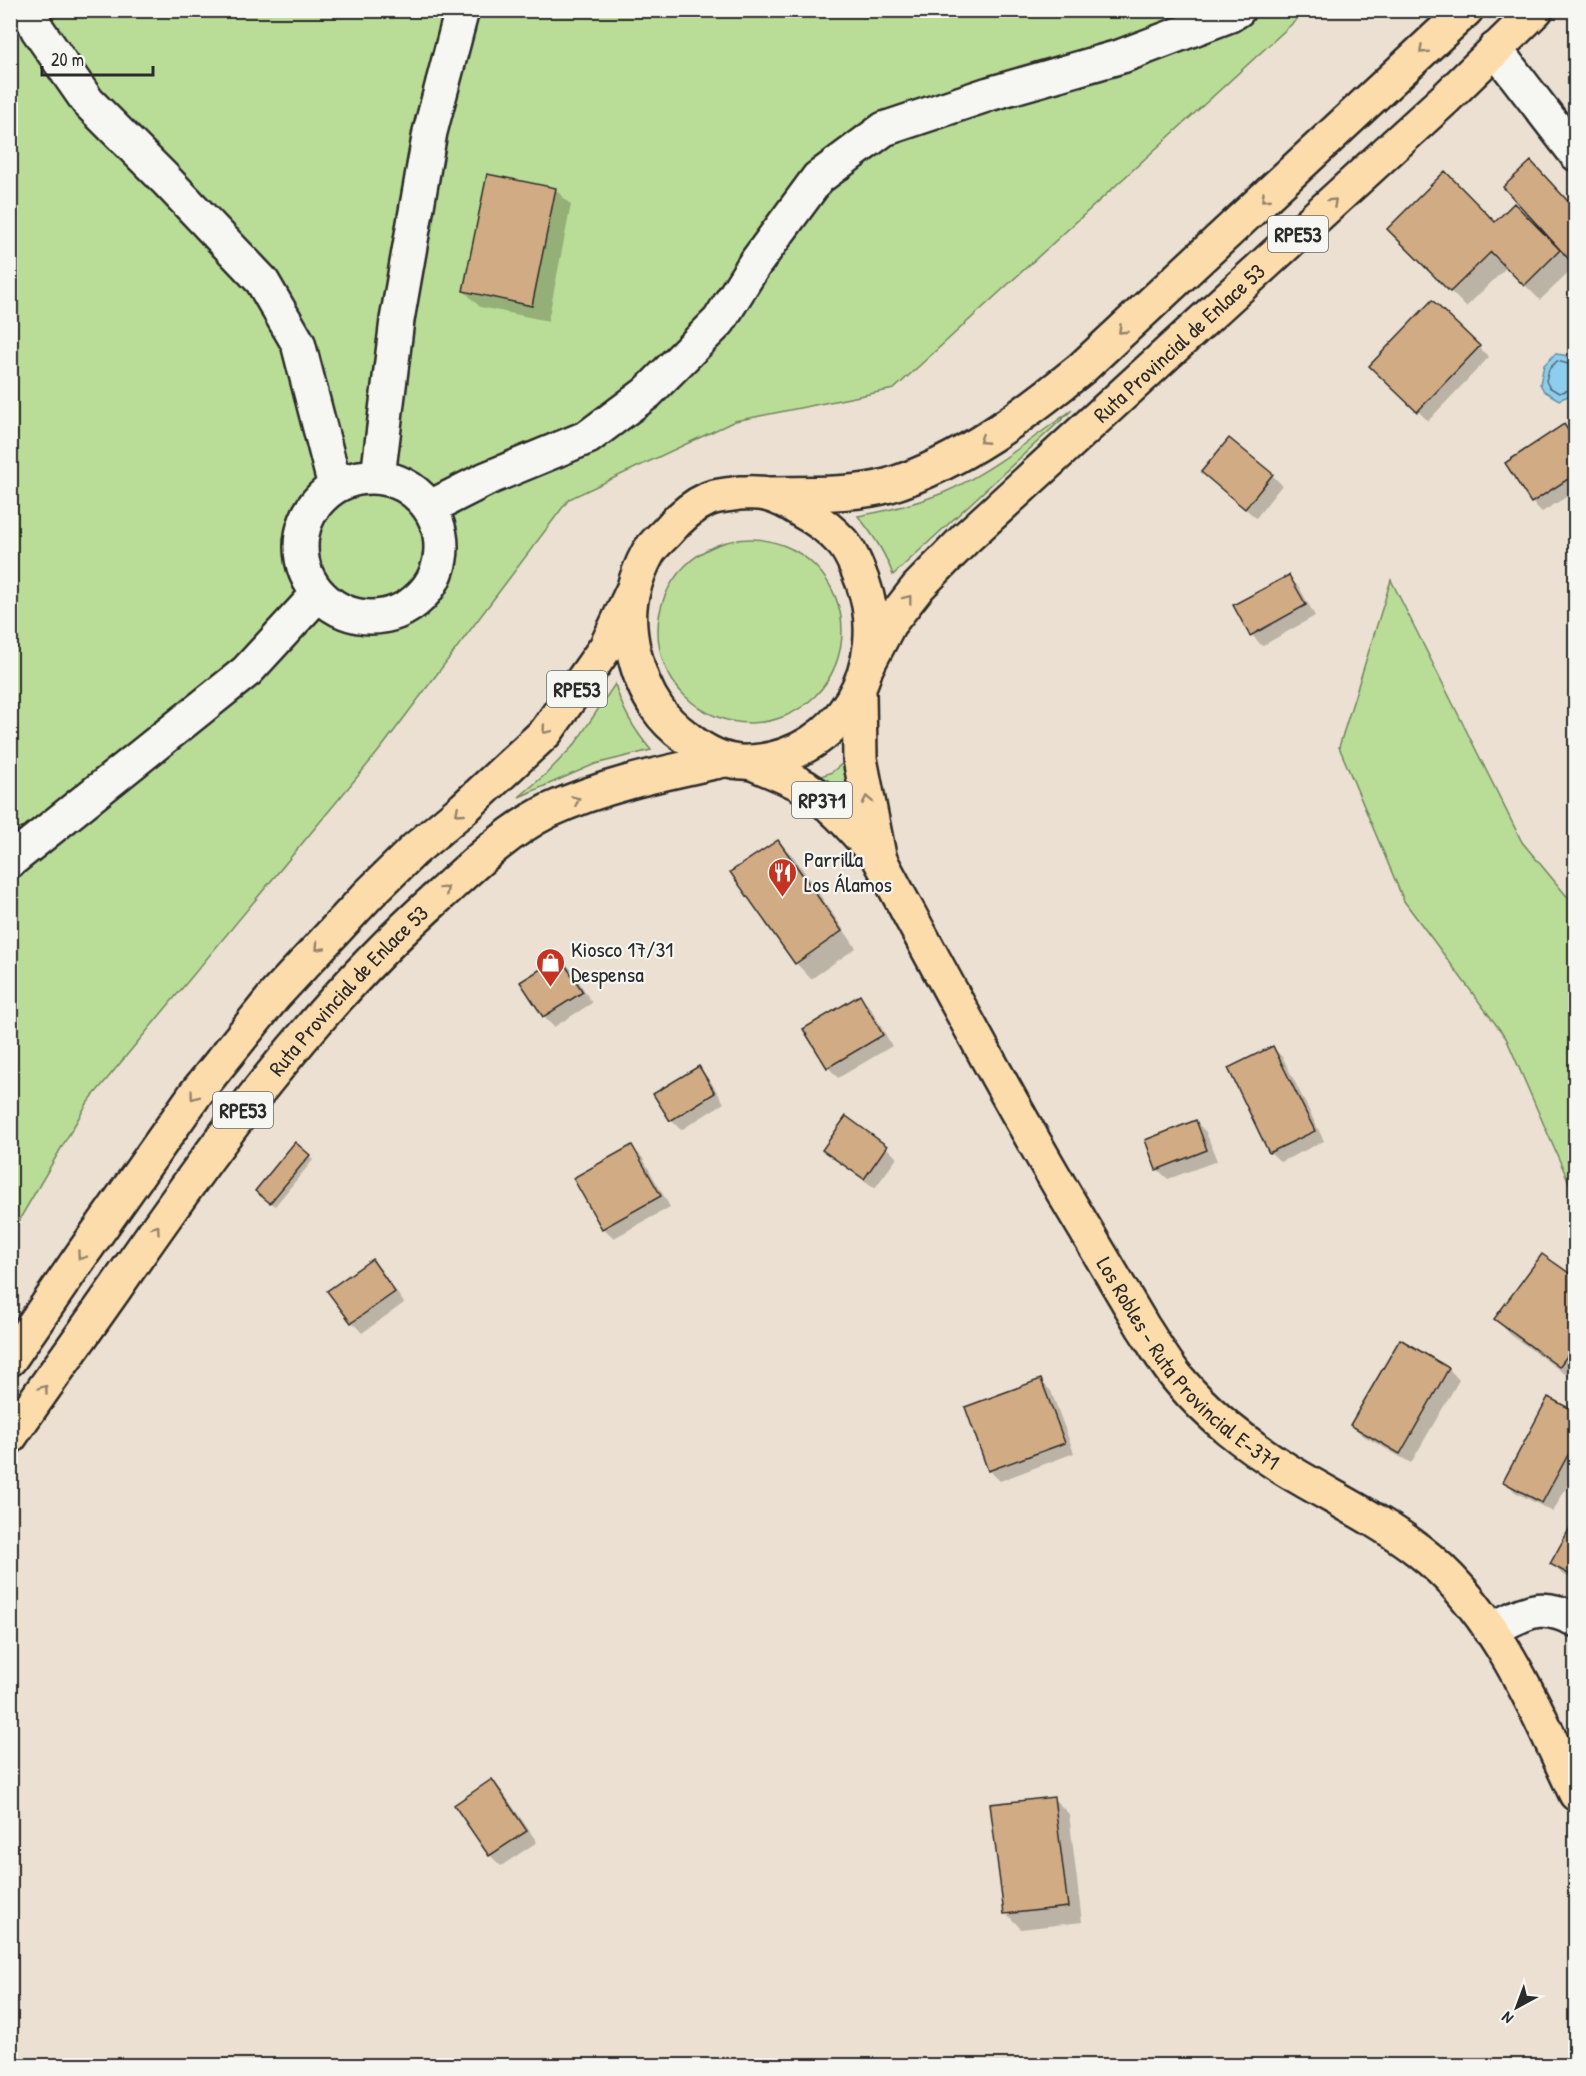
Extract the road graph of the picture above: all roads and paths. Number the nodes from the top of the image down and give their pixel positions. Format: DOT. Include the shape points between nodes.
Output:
graph roads {
  1 [pos="28,10"];
  2 [pos="462,10"];
  3 [pos="1238,10"];
  4 [pos="1466,10"];
  5 [pos="1536,10"];
  6 [pos="1495,49"];
  7 [pos="1575,154"];
  8 [pos="378,477"];
  9 [pos="335,486"];
  10 [pos="767,494"];
  11 [pos="429,508"];
  12 [pos="632,592"];
  13 [pos="318,594"];
  14 [pos="863,679"];
  15 [pos="737,761"];
  16 [pos="879,858"];
  17 [pos="10,861"];
  18 [pos="10,1359"];
  19 [pos="10,1437"];
  20 [pos="1575,1620"];
  21 [pos="1490,1630"];
  22 [pos="1575,1794"];
  1 -- 9 [label="street" via="88,102 262,281 298,343"];
  2 -- 8 [label="street" via="430,132 397,320"];
  3 -- 11 [label="street" via="1122,56 884,129 818,178 754,265 719,321 647,393 588,437"];
  4 -- 10 [label="main road, RPE53, one-way" via="1082,368 1032,409 969,450 889,485 836,493"];
  5 -- 6 [label="main road, Ruta Provincial de Enlace 53 / RPE53"];
  6 -- 7 [label="street"];
  14 -- 6 [label="main road, Ruta Provincial de Enlace 53 / RPE53, one-way" via="889,624 918,586 966,538"];
  8 -- 9 [label="street"];
  8 -- 11 [label="street" via="398,482"];
  9 -- 13 [label="street" via="316,502 304,523 300,548 305,572"];
  10 -- 12 [label="main road, RPE53" via="739,493 709,499 679,518 649,551"];
  10 -- 14 [label="main road, RPE53" via="822,523 844,544 859,572 869,600 871,630"];
  11 -- 13 [label="street" via="440,533 441,559 432,583 414,603 391,615 364,617 339,610"];
  12 -- 15 [label="main road, RPE53" via="630,628 634,655 656,708 696,745"];
  12 -- 18 [label="main road, RPE53, one-way" via="606,647 546,732 414,850 275,994 196,1093"];
  13 -- 17 [label="street" via="247,671"];
  14 -- 15 [label="main road, RPE53" via="828,731 805,747 778,758"];
  16 -- 14 [label="main road, RP371, one-way" via="860,759"];
  15 -- 16 [label="main road, RP371" via="804,787 851,826"];
  19 -- 15 [label="main road, Ruta Provincial de Enlace 53 / RPE53, one-way" via="235,1120 366,966 419,914 500,844 547,812 624,783"];
  16 -- 21 [label="main road, Los Robles - Ruta Provincial E-371 / RP371" via="1052,1175 1178,1379 1225,1427 1252,1447 1421,1552 1468,1599"];
  20 -- 21 [label="street" via="1561,1612 1535,1609"];
  21 -- 22 [label="main road, Los Robles - Ruta Provincial E-371 / RP371" via="1535,1709"];
}
